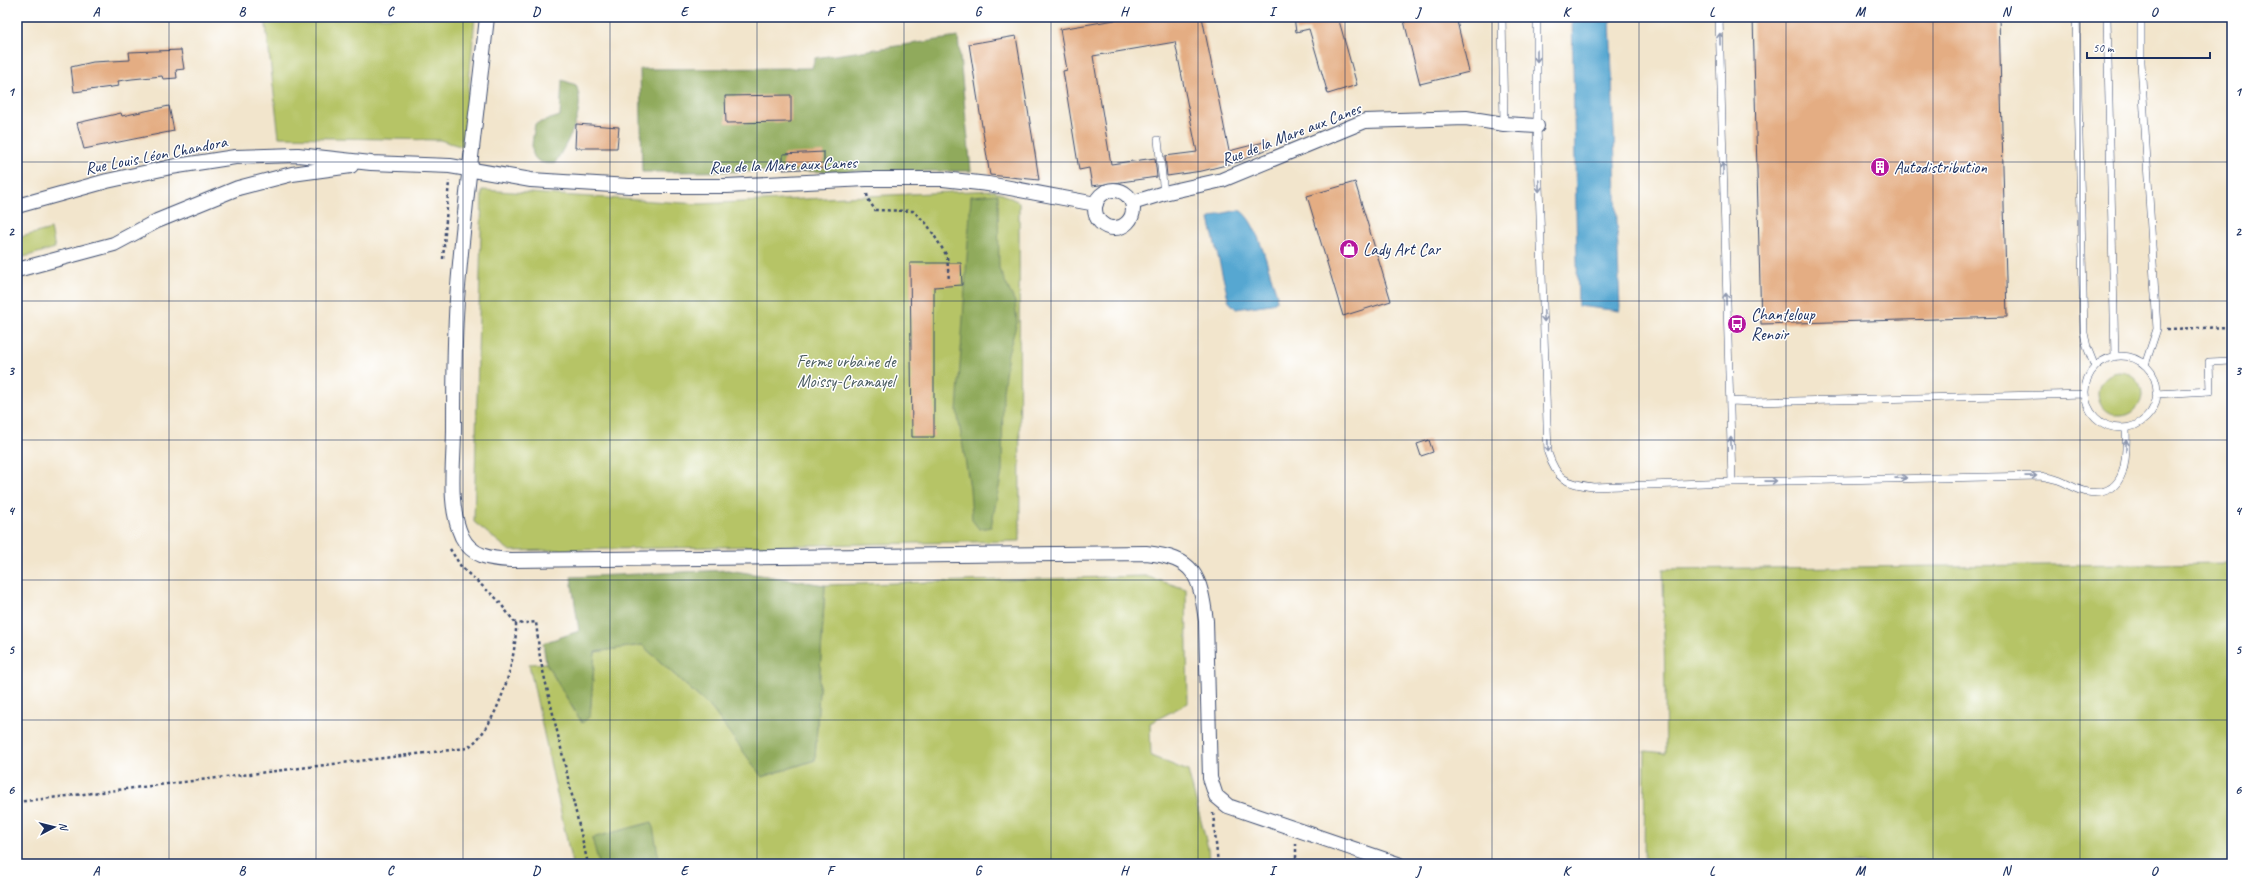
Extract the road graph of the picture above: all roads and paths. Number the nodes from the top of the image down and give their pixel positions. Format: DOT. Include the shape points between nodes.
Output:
graph roads {
  1 [pos="487,17"];
  2 [pos="1502,17"];
  3 [pos="1537,17"];
  4 [pos="1719,17"];
  5 [pos="2076,17"];
  6 [pos="2107,17"];
  7 [pos="2141,17"];
  8 [pos="1504,124"];
  9 [pos="1538,126"];
  10 [pos="1158,140"];
  11 [pos="371,164"];
  12 [pos="470,170"];
  13 [pos="866,179"];
  14 [pos="1164,193"];
  15 [pos="1132,203"];
  16 [pos="1096,204"];
  17 [pos="17,206"];
  18 [pos="17,270"];
  19 [pos="949,281"];
  20 [pos="2232,327"];
  21 [pos="2157,329"];
  22 [pos="2115,357"];
  23 [pos="2232,361"];
  24 [pos="2145,365"];
  25 [pos="2095,367"];
  26 [pos="2085,394"];
  27 [pos="2156,394"];
  28 [pos="1730,400"];
  29 [pos="2126,428"];
  30 [pos="1732,482"];
  31 [pos="17,802"];
  32 [pos="1213,810"];
  33 [pos="588,864"];
  34 [pos="1218,864"];
  35 [pos="1398,864"];
  1 -- 12 [label="street"];
  2 -- 8 [label="lane"];
  3 -- 9 [label="lane, one-way"];
  28 -- 4 [label="lane, one-way"];
  5 -- 25 [label="lane" via="2084,333"];
  6 -- 22 [label="lane"];
  7 -- 21 [label="lane" via="2141,62"];
  8 -- 9 [label="street, Rue de la Mare aux Canes"];
  8 -- 14 [label="street, Rue de la Mare aux Canes" via="1466,118 1365,121 1222,180"];
  9 -- 30 [label="lane, one-way" via="1548,453 1554,469 1562,480 1593,487"];
  10 -- 14 [label="lane"];
  11 -- 12 [label="street, Rue Louis Léon Chandora" via="450,166"];
  11 -- 17 [label="street, Rue Louis Léon Chandora" via="298,154 236,157 171,167 107,181"];
  11 -- 18 [label="street" via="292,174 238,188 157,221 114,244"];
  12 -- 13 [label="street, Rue de la Mare aux Canes" via="531,180 629,186 727,186"];
  12 -- 35 [label="street" via="457,300 454,497 456,518 462,538 474,552 488,558 511,560 1146,553 1168,556 1184,564 1196,576 1202,596 1206,621 1210,778 1216,796 1228,806"];
  13 -- 16 [label="street, Rue de la Mare aux Canes" via="943,180 988,184"];
  13 -- 19 [label="path" via="868,199 875,210 912,211 927,224 947,256"];
  14 -- 15 [label="street, Rue de la Mare aux Canes"];
  15 -- 16 [label="street" via="1121,191 1111,190 1101,195"];
  15 -- 16 [label="street" via="1129,221 1112,228 1099,220 1095,210"];
  20 -- 21 [label="path"];
  21 -- 24 [label="lane"];
  22 -- 24 [label="lane" via="2134,359"];
  22 -- 25 [label="lane"];
  23 -- 27 [label="lane" via="2209,362 2210,391"];
  24 -- 27 [label="lane" via="2155,382"];
  25 -- 26 [label="lane" via="2089,375"];
  26 -- 28 [label="lane" via="1754,402"];
  26 -- 29 [label="lane" via="2089,410 2097,420 2108,426"];
  27 -- 29 [label="lane" via="2152,410 2144,420"];
  30 -- 28 [label="lane, one-way"];
  30 -- 29 [label="lane, one-way" via="2040,476 2058,480 2086,492 2103,491 2116,484 2123,472 2126,461"];
  31 -- 33 [label="path" via="467,748 485,731 501,696 512,660 516,624 536,622 540,658"];
  32 -- 34 [label="path"];
}
